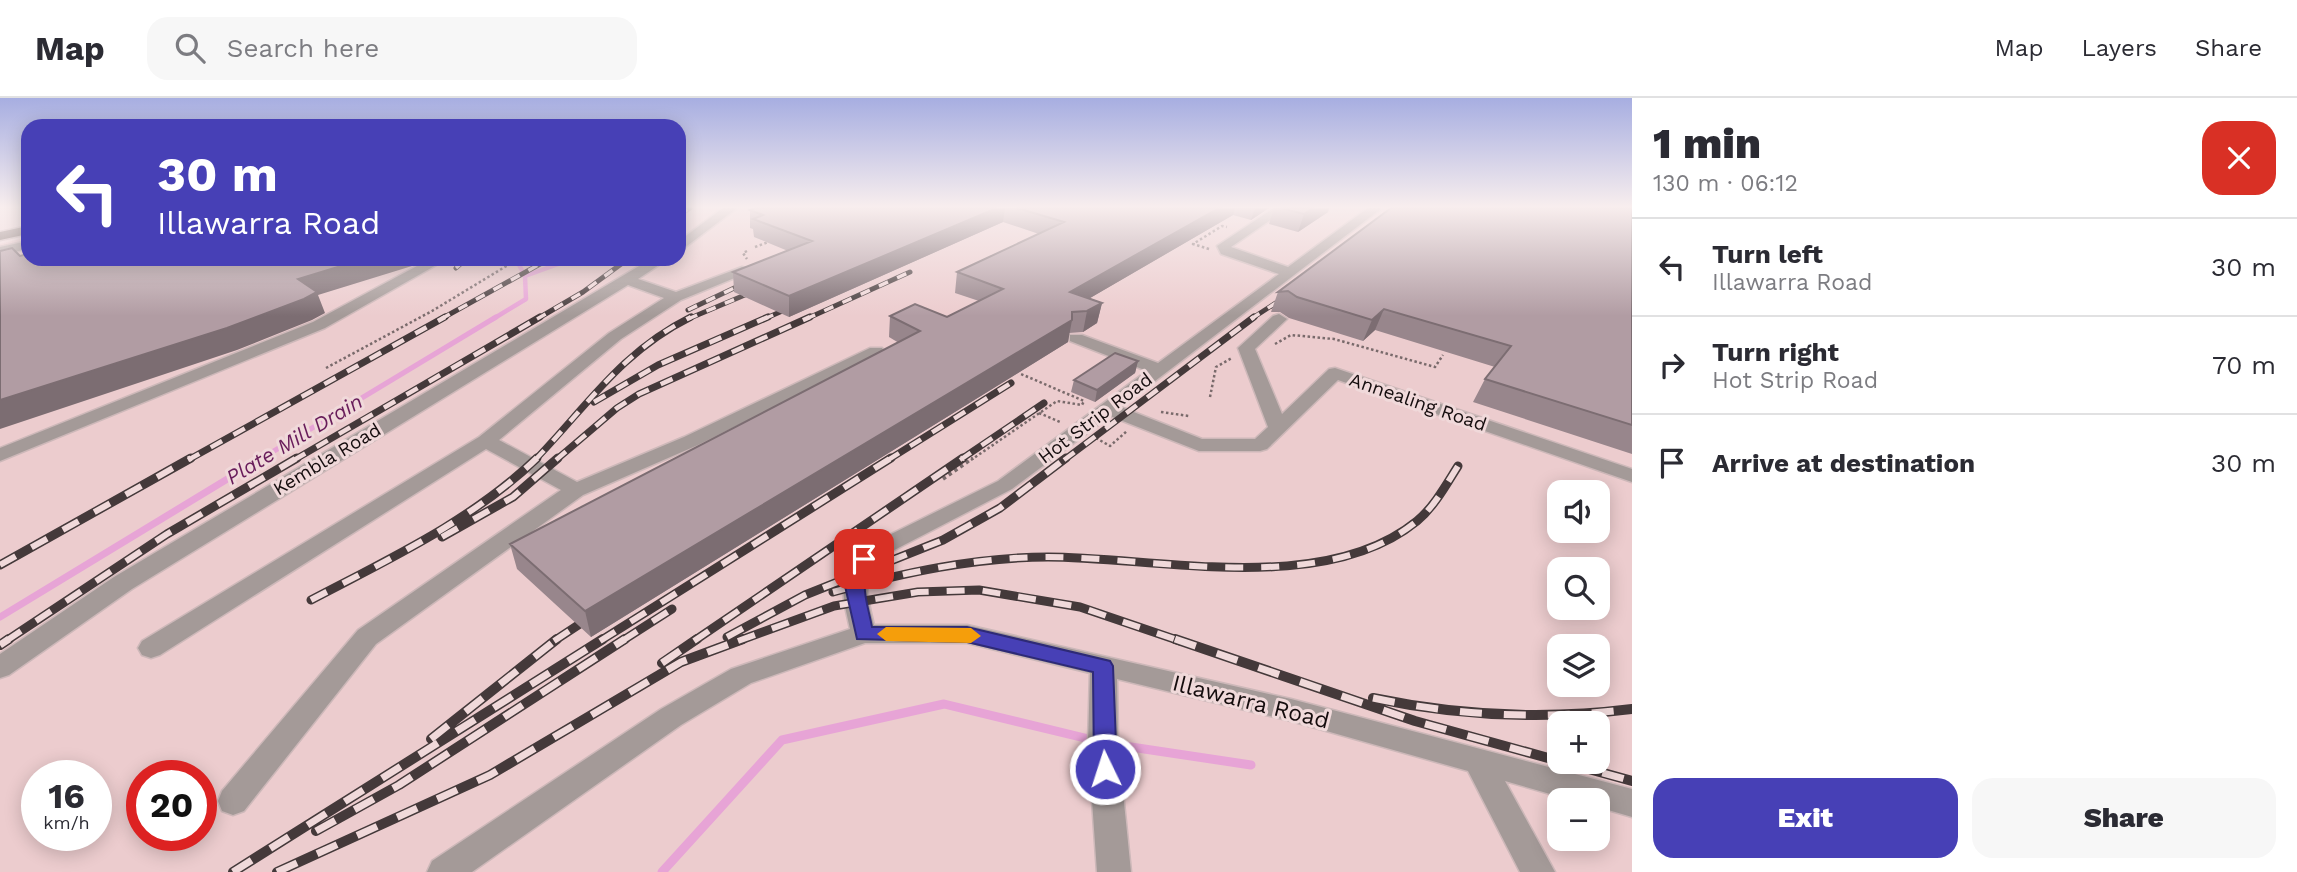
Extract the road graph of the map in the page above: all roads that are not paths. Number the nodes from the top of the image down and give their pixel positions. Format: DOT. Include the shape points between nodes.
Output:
graph roads {
  1 [pos="1227,244"];
  2 [pos="1326,244"];
  3 [pos="21,246"];
  4 [pos="0,251"];
  5 [pos="427,266"];
  6 [pos="650,266"];
  7 [pos="747,270"];
  8 [pos="1288,272"];
  9 [pos="627,280"];
  10 [pos="677,296"];
  11 [pos="1279,320"];
  12 [pos="1076,338"];
  13 [pos="876,352"];
  14 [pos="1159,369"];
  15 [pos="1107,408"];
  16 [pos="1278,428"];
  17 [pos="486,441"];
  18 [pos="0,454"];
  19 [pos="1632,476"];
  20 [pos="576,491"];
  21 [pos="864,634"];
  22 [pos="151,648"];
  23 [pos="1103,666"];
  24 [pos="0,668"];
  25 [pos="1478,761"];
  26 [pos="233,801"];
  27 [pos="1632,803"];
  28 [pos="444,872"];
  29 [pos="1114,872"];
  30 [pos="1538,872"];
  1 -- 8 [label="street" via="1226,251"];
  2 -- 8 [label="street, Hot Strip Road"];
  3 -- 4 [label="street"];
  5 -- 18 [label="street" via="319,325"];
  6 -- 9 [label="street, Kembla Road"];
  7 -- 10 [label="street"];
  8 -- 14 [label="street, Hot Strip Road"];
  9 -- 10 [label="street"];
  9 -- 24 [label="street, Kembla Road" via="123,583"];
  10 -- 17 [label="street" via="615,335"];
  11 -- 16 [label="street" via="1246,348"];
  12 -- 14 [label="street"];
  13 -- 20 [label="street"];
  14 -- 15 [label="street, Hot Strip Road"];
  15 -- 16 [label="street, Annealing Road" via="1199,445 1260,445"];
  15 -- 21 [label="street, Hot Strip Road" via="1005,485 883,545 864,559 855,573 854,586"];
  16 -- 19 [label="street, Annealing Road" via="1335,373"];
  17 -- 20 [label="street"];
  17 -- 22 [label="street"];
  20 -- 26 [label="street" via="367,637"];
  21 -- 23 [label="street, Illawarra Road" via="967,635"];
  21 -- 28 [label="street, Illawarra Road" via="741,676 671,717"];
  23 -- 25 [label="street, Illawarra Road" via="1291,710"];
  23 -- 29 [label="street" via="1103,743"];
  25 -- 27 [label="street, Illawarra Road"];
  25 -- 30 [label="street"];
}
